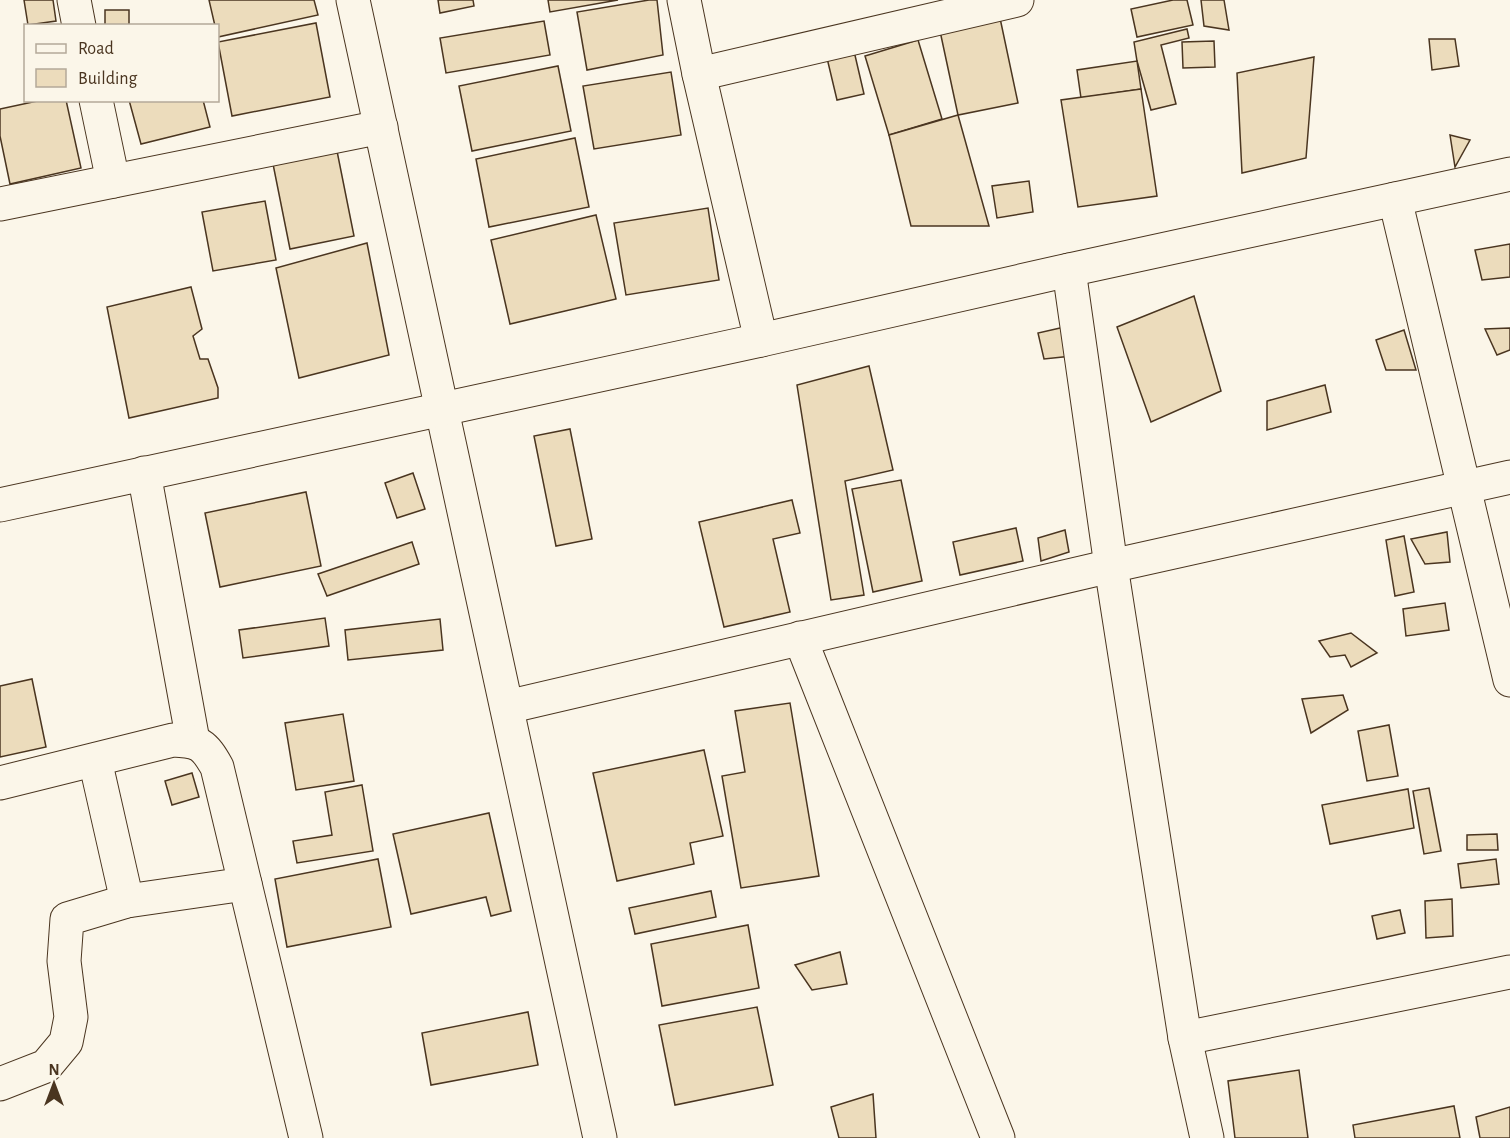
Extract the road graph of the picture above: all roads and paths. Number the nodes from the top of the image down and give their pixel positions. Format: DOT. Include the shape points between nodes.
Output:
graph roads {
  1 [pos="74,0"];
  2 [pos="353,0"];
  3 [pos="684,0"];
  4 [pos="1017,0"];
  5 [pos="79,24"];
  6 [pos="699,74"];
  7 [pos="96,102"];
  8 [pos="381,127"];
  9 [pos="1510,174"];
  10 [pos="113,181"];
  11 [pos="1395,200"];
  12 [pos="0,204"];
  13 [pos="1069,270"];
  14 [pos="761,340"];
  15 [pos="442,409"];
  16 [pos="144,473"];
  17 [pos="1510,477"];
  18 [pos="1464,486"];
  19 [pos="0,505"];
  20 [pos="1111,566"];
  21 [pos="800,638"];
  22 [pos="1510,680"];
  23 [pos="507,706"];
  24 [pos="193,741"];
  25 [pos="95,760"];
  26 [pos="0,783"];
  27 [pos="244,884"];
  28 [pos="127,901"];
  29 [pos="1510,972"];
  30 [pos="1185,1038"];
  31 [pos="0,1084"];
  32 [pos="306,1138"];
  33 [pos="600,1138"];
  34 [pos="998,1138"];
  35 [pos="1207,1138"];
  1 -- 5 [label="street"];
  2 -- 8 [label="street"];
  3 -- 6 [label="street"];
  4 -- 6 [label="street"];
  6 -- 14 [label="street"];
  7 -- 10 [label="street"];
  8 -- 10 [label="street"];
  8 -- 15 [label="street"];
  9 -- 11 [label="street"];
  10 -- 12 [label="street"];
  11 -- 13 [label="street"];
  11 -- 18 [label="street"];
  13 -- 14 [label="street"];
  13 -- 20 [label="street"];
  14 -- 15 [label="street"];
  15 -- 16 [label="street"];
  15 -- 23 [label="street"];
  16 -- 19 [label="street"];
  16 -- 24 [label="street"];
  17 -- 18 [label="street"];
  18 -- 20 [label="street"];
  18 -- 22 [label="street"];
  20 -- 21 [label="street"];
  20 -- 30 [label="street"];
  21 -- 23 [label="street"];
  21 -- 34 [label="street"];
  23 -- 33 [label="street"];
  24 -- 25 [label="street" via="173,740"];
  24 -- 27 [label="street" via="208,752 217,767"];
  25 -- 26 [label="street"];
  25 -- 28 [label="street"];
  27 -- 28 [label="street"];
  27 -- 32 [label="street"];
  28 -- 31 [label="street" via="68,919 64,961 71,1017 66,1042 46,1066"];
  29 -- 30 [label="street"];
  30 -- 35 [label="street"];
}
